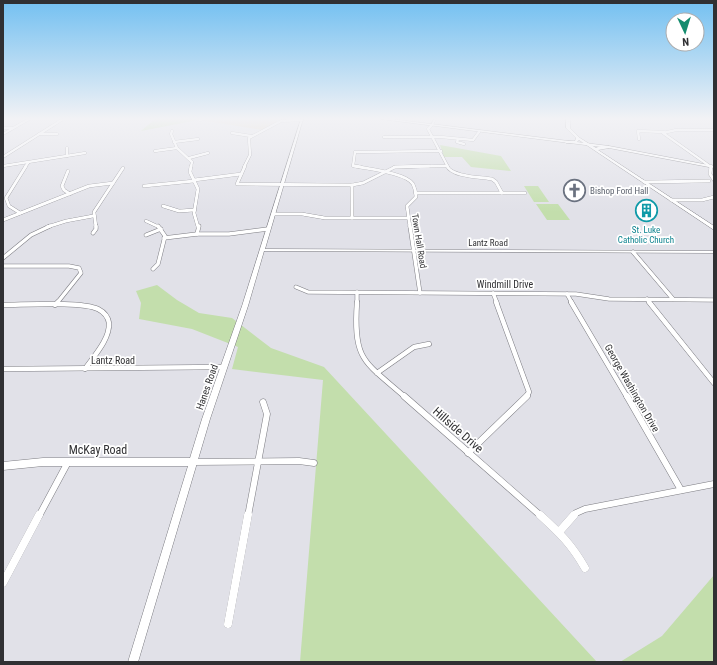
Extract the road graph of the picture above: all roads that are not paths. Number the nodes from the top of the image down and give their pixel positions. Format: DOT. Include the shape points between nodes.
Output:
graph roads {
  1 [pos="14,150"];
  2 [pos="67,150"];
  3 [pos="162,150"];
  4 [pos="179,150"];
  5 [pos="250,150"];
  6 [pos="292,150"];
  7 [pos="596,150"];
  8 [pos="624,150"];
  9 [pos="689,150"];
  10 [pos="155,151"];
  11 [pos="441,151"];
  12 [pos="208,153"];
  13 [pos="85,154"];
  14 [pos="67,156"];
  15 [pos="3,157"];
  16 [pos="189,158"];
  17 [pos="28,163"];
  18 [pos="3,166"];
  19 [pos="446,166"];
  20 [pos="713,167"];
  21 [pos="123,168"];
  22 [pos="68,171"];
  23 [pos="384,172"];
  24 [pos="240,176"];
  25 [pos="194,180"];
  26 [pos="714,180"];
  27 [pos="709,181"];
  28 [pos="644,182"];
  29 [pos="113,183"];
  30 [pos="281,185"];
  31 [pos="352,185"];
  32 [pos="144,186"];
  33 [pos="415,193"];
  34 [pos="502,193"];
  35 [pos="525,193"];
  36 [pos="70,194"];
  37 [pos="714,198"];
  38 [pos="671,200"];
  39 [pos="163,206"];
  40 [pos="195,210"];
  41 [pos="20,213"];
  42 [pos="273,214"];
  43 [pos="93,216"];
  44 [pos="352,218"];
  45 [pos="409,218"];
  46 [pos="3,220"];
  47 [pos="146,221"];
  48 [pos="714,228"];
  49 [pos="161,229"];
  50 [pos="268,229"];
  51 [pos="93,233"];
  52 [pos="197,234"];
  53 [pos="146,235"];
  54 [pos="164,238"];
  55 [pos="262,250"];
  56 [pos="413,250"];
  57 [pos="633,252"];
  58 [pos="714,252"];
  59 [pos="3,258"];
  60 [pos="3,266"];
  61 [pos="153,269"];
  62 [pos="296,287"];
  63 [pos="357,292"];
  64 [pos="420,293"];
  65 [pos="493,293"];
  66 [pos="568,294"];
  67 [pos="648,299"];
  68 [pos="674,299"];
  69 [pos="714,299"];
  70 [pos="3,305"];
  71 [pos="55,305"];
  72 [pos="429,344"];
  73 [pos="224,367"];
  74 [pos="3,369"];
  75 [pos="86,369"];
  76 [pos="377,373"];
  77 [pos="714,384"];
  78 [pos="264,402"];
  79 [pos="468,453"];
  80 [pos="68,462"];
  81 [pos="193,462"];
  82 [pos="258,462"];
  83 [pos="314,463"];
  84 [pos="3,466"];
  85 [pos="714,484"];
  86 [pos="681,490"];
  87 [pos="559,532"];
  88 [pos="585,568"];
  89 [pos="3,583"];
  90 [pos="228,624"];
  91 [pos="133,662"];
  1 -- 15 [label="street"];
  2 -- 14 [label="street"];
  3 -- 10 [label="street"];
  4 -- 16 [label="street"];
  5 -- 24 [label="street"];
  6 -- 30 [label="street, Hanes Road"];
  7 -- 28 [label="main road"];
  8 -- 20 [label="main road"];
  9 -- 20 [label="street"];
  11 -- 19 [label="street"];
  11 -- 23 [label="street" via="355,152 353,166"];
  12 -- 16 [label="street"];
  13 -- 14 [label="street"];
  14 -- 17 [label="street"];
  16 -- 25 [label="street" via="192,162 190,172"];
  17 -- 18 [label="street"];
  17 -- 41 [label="street" via="6,198 8,206"];
  19 -- 23 [label="street" via="398,166"];
  19 -- 34 [label="street" via="456,174 492,179"];
  20 -- 26 [label="street" via="710,174"];
  21 -- 29 [label="street"];
  22 -- 36 [label="street" via="62,186"];
  23 -- 31 [label="street" via="363,183"];
  23 -- 33 [label="street" via="408,180 414,185"];
  24 -- 25 [label="street" via="216,176"];
  24 -- 30 [label="street" via="237,183 241,185"];
  25 -- 32 [label="street"];
  25 -- 40 [label="street" via="198,189"];
  27 -- 28 [label="street"];
  28 -- 38 [label="main road"];
  29 -- 36 [label="street" via="95,185"];
  29 -- 43 [label="street"];
  30 -- 31 [label="street"];
  30 -- 42 [label="street, Hanes Road"];
  31 -- 44 [label="street"];
  33 -- 34 [label="street"];
  33 -- 45 [label="street, Town Hall Road" via="415,198 407,204"];
  34 -- 35 [label="street"];
  36 -- 41 [label="street"];
  37 -- 38 [label="street"];
  38 -- 48 [label="main road"];
  39 -- 40 [label="street" via="179,212"];
  40 -- 52 [label="street" via="199,225"];
  41 -- 46 [label="street"];
  42 -- 44 [label="street"];
  42 -- 50 [label="street, Hanes Road"];
  43 -- 51 [label="street" via="96,229"];
  43 -- 59 [label="street" via="60,223 31,235"];
  44 -- 45 [label="street"];
  45 -- 56 [label="street, Town Hall Road"];
  47 -- 49 [label="street"];
  49 -- 53 [label="street"];
  49 -- 54 [label="street"];
  50 -- 52 [label="street" via="232,234"];
  50 -- 55 [label="street, Hanes Road"];
  52 -- 54 [label="street"];
  54 -- 61 [label="street" via="158,264"];
  55 -- 56 [label="street, Lantz Road"];
  55 -- 73 [label="street, Hanes Road"];
  56 -- 57 [label="street, Lantz Road"];
  56 -- 64 [label="street, Town Hall Road"];
  57 -- 58 [label="street, Lantz Road"];
  57 -- 68 [label="street"];
  60 -- 71 [label="street" via="79,268 77,279"];
  62 -- 63 [label="street, Windmill Drive" via="308,292"];
  63 -- 64 [label="street, Windmill Drive"];
  63 -- 76 [label="street, Hillside Drive" via="357,346 362,358"];
  64 -- 65 [label="street, Windmill Drive"];
  65 -- 66 [label="street, Windmill Drive"];
  65 -- 79 [label="street" via="529,392 526,398"];
  66 -- 67 [label="street, Windmill Drive" via="609,299"];
  66 -- 86 [label="street, George Washington Drive"];
  67 -- 68 [label="street, Windmill Drive"];
  67 -- 77 [label="street"];
  68 -- 69 [label="street, Windmill Drive"];
  70 -- 71 [label="street"];
  71 -- 75 [label="street" via="94,307 108,317 110,326 107,335"];
  72 -- 76 [label="street" via="414,347"];
  73 -- 75 [label="street, Lantz Road"];
  73 -- 81 [label="street, Hanes Road"];
  74 -- 75 [label="street, Lantz Road"];
  76 -- 79 [label="street, Hillside Drive"];
  78 -- 82 [label="street" via="267,414"];
  79 -- 87 [label="street, Hillside Drive"];
  80 -- 81 [label="street, McKay Road"];
  80 -- 84 [label="street, McKay Road"];
  80 -- 89 [label="street"];
  81 -- 82 [label="street"];
  81 -- 91 [label="street, Hanes Road"];
  82 -- 83 [label="street"];
  82 -- 90 [label="street"];
  85 -- 86 [label="street"];
  86 -- 87 [label="street" via="585,509 576,513"];
  87 -- 88 [label="street, Hillside Drive" via="574,549"];
}
